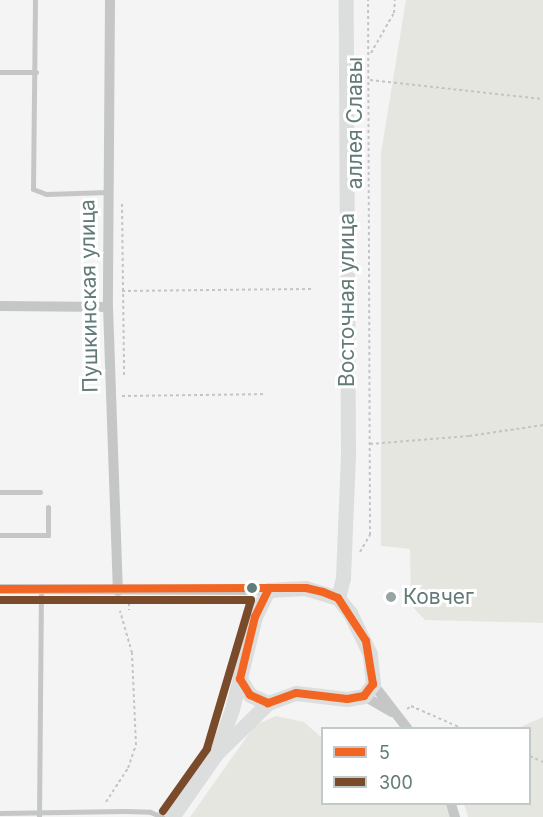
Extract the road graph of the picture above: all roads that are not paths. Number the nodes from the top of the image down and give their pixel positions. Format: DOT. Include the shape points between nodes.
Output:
graph roads {
  1 [pos="35,0"];
  2 [pos="110,0"];
  3 [pos="346,0"];
  4 [pos="0,72"];
  5 [pos="36,72"];
  6 [pos="108,192"];
  7 [pos="0,306"];
  8 [pos="108,307"];
  9 [pos="0,492"];
  10 [pos="40,492"];
  11 [pos="48,507"];
  12 [pos="0,535"];
  13 [pos="0,589"];
  14 [pos="41,590"];
  15 [pos="268,590"];
  16 [pos="118,591"];
  17 [pos="338,598"];
  18 [pos="240,679"];
  19 [pos="368,690"];
  20 [pos="268,703"];
  21 [pos="406,727"];
  22 [pos="216,754"];
  23 [pos="0,813"];
  24 [pos="39,815"];
  25 [pos="163,817"];
  26 [pos="172,817"];
  1 -- 5 [label="lane"];
  2 -- 6 [label="street, Пушкинская улица"];
  3 -- 17 [label="street, Восточная улица" via="348,453 343,578"];
  4 -- 5 [label="lane"];
  5 -- 6 [label="lane" via="33,189 46,194"];
  6 -- 8 [label="street, Пушкинская улица"];
  7 -- 8 [label="street"];
  8 -- 16 [label="street, Пушкинская улица"];
  9 -- 10 [label="lane"];
  11 -- 12 [label="lane" via="48,535"];
  13 -- 14 [label="street"];
  14 -- 16 [label="street"];
  14 -- 24 [label="lane"];
  15 -- 16 [label="street"];
  15 -- 17 [label="street" via="306,588"];
  15 -- 18 [label="street" via="255,617"];
  17 -- 19 [label="street" via="366,641"];
  18 -- 20 [label="street" via="250,695"];
  18 -- 22 [label="street"];
  19 -- 20 [label="street" via="347,699 296,693"];
  19 -- 21 [label="street" via="398,715"];
  20 -- 22 [label="street"];
  22 -- 26 [label="street"];
  23 -- 24 [label="lane"];
  24 -- 25 [label="lane" via="150,812"];
}
